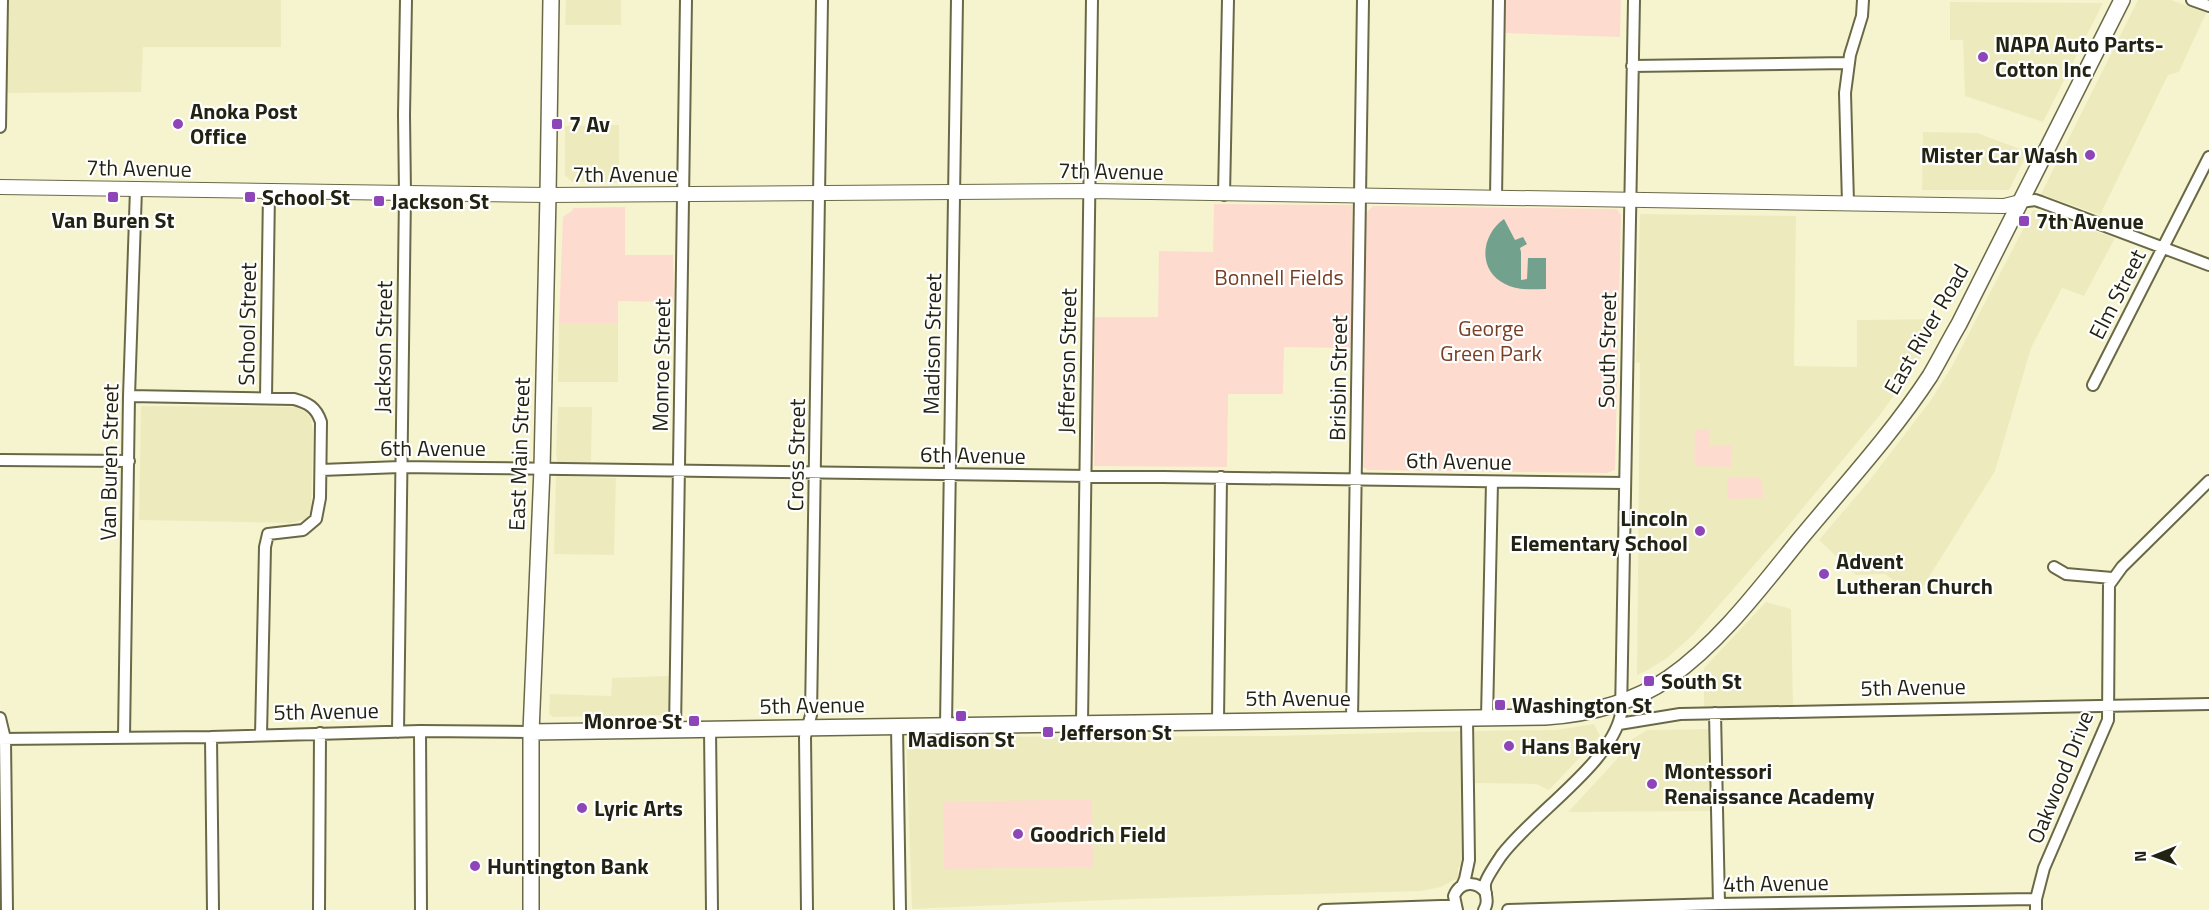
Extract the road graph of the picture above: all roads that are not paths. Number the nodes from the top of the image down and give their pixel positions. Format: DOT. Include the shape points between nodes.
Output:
graph roads {
  1 [pos="2,0"];
  2 [pos="406,0"];
  3 [pos="551,0"];
  4 [pos="686,0"];
  5 [pos="822,0"];
  6 [pos="957,0"];
  7 [pos="1092,0"];
  8 [pos="1228,0"];
  9 [pos="1363,0"];
  10 [pos="1499,0"];
  11 [pos="1634,0"];
  12 [pos="1863,0"];
  13 [pos="2122,0"];
  14 [pos="2192,0"];
  15 [pos="2209,6"];
  16 [pos="1849,63"];
  17 [pos="1632,66"];
  18 [pos="0,127"];
  19 [pos="2209,157"];
  20 [pos="0,187"];
  21 [pos="136,189"];
  22 [pos="955,190"];
  23 [pos="1090,191"];
  24 [pos="269,192"];
  25 [pos="820,193"];
  26 [pos="405,194"];
  27 [pos="548,195"];
  28 [pos="683,195"];
  29 [pos="1224,195"];
  30 [pos="1360,197"];
  31 [pos="1496,198"];
  32 [pos="1630,201"];
  33 [pos="1848,202"];
  34 [pos="2020,202"];
  35 [pos="2163,248"];
  36 [pos="2209,265"];
  37 [pos="2093,385"];
  38 [pos="129,396"];
  39 [pos="266,398"];
  40 [pos="0,460"];
  41 [pos="129,462"];
  42 [pos="400,467"];
  43 [pos="542,469"];
  44 [pos="321,470"];
  45 [pos="679,471"];
  46 [pos="815,472"];
  47 [pos="950,474"];
  48 [pos="1084,476"];
  49 [pos="1221,477"];
  50 [pos="1357,479"];
  51 [pos="1492,482"];
  52 [pos="2209,482"];
  53 [pos="1624,483"];
  54 [pos="2054,567"];
  55 [pos="2112,578"];
  56 [pos="1622,702"];
  57 [pos="2209,704"];
  58 [pos="2109,706"];
  59 [pos="1715,714"];
  60 [pos="0,718"];
  61 [pos="1467,718"];
  62 [pos="1488,718"];
  63 [pos="1352,720"];
  64 [pos="1218,721"];
  65 [pos="1082,723"];
  66 [pos="1619,724"];
  67 [pos="946,725"];
  68 [pos="897,726"];
  69 [pos="808,727"];
  70 [pos="710,729"];
  71 [pos="675,730"];
  72 [pos="420,731"];
  73 [pos="398,732"];
  74 [pos="531,732"];
  75 [pos="320,733"];
  76 [pos="261,735"];
  77 [pos="124,737"];
  78 [pos="211,737"];
  79 [pos="2,739"];
  80 [pos="1501,856"];
  81 [pos="1463,886"];
  82 [pos="1486,896"];
  83 [pos="1719,904"];
  84 [pos="2036,904"];
  85 [pos="1426,906"];
  86 [pos="1513,909"];
  87 [pos="7,910"];
  88 [pos="213,910"];
  89 [pos="319,910"];
  90 [pos="421,910"];
  91 [pos="531,910"];
  92 [pos="712,910"];
  93 [pos="807,910"];
  94 [pos="900,910"];
  95 [pos="1324,910"];
  96 [pos="1457,910"];
  97 [pos="1484,910"];
  1 -- 18 [label="street"];
  2 -- 26 [label="street, Jackson Street"];
  3 -- 27 [label="main road, East Main Street"];
  4 -- 28 [label="street, Monroe Street"];
  5 -- 25 [label="street, Cross Street"];
  6 -- 22 [label="street, Madison Street"];
  7 -- 23 [label="street, Jefferson Street"];
  8 -- 29 [label="street"];
  9 -- 30 [label="street, Brisbin Street"];
  10 -- 31 [label="street"];
  11 -- 17 [label="street, South Street"];
  12 -- 16 [label="street"];
  13 -- 34 [label="main road, East River Road"];
  14 -- 15 [label="street"];
  16 -- 17 [label="street"];
  16 -- 33 [label="street" via="1845,93"];
  17 -- 32 [label="street, South Street"];
  19 -- 35 [label="street, Elm Street"];
  20 -- 21 [label="street, 7th Avenue"];
  21 -- 24 [label="street, 7th Avenue"];
  21 -- 38 [label="street, Van Buren Street"];
  22 -- 23 [label="street, 7th Avenue"];
  22 -- 25 [label="street, 7th Avenue"];
  22 -- 47 [label="street, Madison Street"];
  23 -- 29 [label="street, 7th Avenue"];
  23 -- 48 [label="street, Jefferson Street"];
  24 -- 26 [label="street, 7th Avenue"];
  24 -- 39 [label="street, School Street"];
  25 -- 28 [label="street, 7th Avenue"];
  25 -- 46 [label="street, Cross Street"];
  26 -- 27 [label="street, 7th Avenue"];
  26 -- 42 [label="street, Jackson Street"];
  27 -- 28 [label="street, 7th Avenue"];
  27 -- 43 [label="main road, East Main Street"];
  28 -- 45 [label="street, Monroe Street"];
  29 -- 30 [label="street, 7th Avenue"];
  30 -- 31 [label="street, 7th Avenue"];
  30 -- 50 [label="street, Brisbin Street"];
  31 -- 32 [label="street, 7th Avenue"];
  32 -- 33 [label="street, 7th Avenue"];
  32 -- 53 [label="street, South Street"];
  33 -- 34 [label="street, 7th Avenue" via="2004,206"];
  34 -- 35 [label="street, 7th Avenue" via="2035,200"];
  34 -- 56 [label="main road, East River Road" via="1959,324 1898,421 1729,624 1668,679"];
  35 -- 36 [label="street, 7th Avenue"];
  35 -- 37 [label="street, Elm Street"];
  38 -- 39 [label="street"];
  38 -- 41 [label="street, Van Buren Street"];
  39 -- 44 [label="street, School Street" via="294,399 314,407 321,422"];
  40 -- 41 [label="street"];
  41 -- 77 [label="street, Van Buren Street"];
  42 -- 43 [label="street, 6th Avenue"];
  42 -- 44 [label="street, 6th Avenue"];
  42 -- 73 [label="street, Jackson Street"];
  43 -- 45 [label="street, 6th Avenue"];
  43 -- 74 [label="main road, East Main Street"];
  44 -- 76 [label="street, School Street" via="316,519 303,530 268,534 265,547"];
  45 -- 46 [label="street, 6th Avenue"];
  45 -- 71 [label="street, Monroe Street"];
  46 -- 47 [label="street, 6th Avenue"];
  46 -- 69 [label="street, Cross Street"];
  47 -- 48 [label="street, 6th Avenue"];
  47 -- 67 [label="street, Madison Street"];
  48 -- 49 [label="street, 6th Avenue"];
  48 -- 65 [label="street, Jefferson Street"];
  49 -- 50 [label="street, 6th Avenue"];
  49 -- 64 [label="street"];
  50 -- 51 [label="street, 6th Avenue"];
  50 -- 63 [label="street, Brisbin Street"];
  51 -- 53 [label="street, 6th Avenue"];
  51 -- 62 [label="street"];
  52 -- 55 [label="street"];
  53 -- 56 [label="street, South Street"];
  54 -- 55 [label="street" via="2066,574"];
  55 -- 58 [label="street, Oakwood Drive" via="2108,593"];
  56 -- 62 [label="main road, 5th Avenue" via="1568,715"];
  56 -- 66 [label="street, South Street"];
  57 -- 58 [label="street, 5th Avenue"];
  58 -- 59 [label="street, 5th Avenue"];
  58 -- 84 [label="street, Oakwood Drive" via="2104,734 2044,868"];
  59 -- 66 [label="street, 5th Avenue"];
  59 -- 83 [label="street"];
  60 -- 79 [label="street"];
  61 -- 62 [label="main road, 5th Avenue"];
  61 -- 63 [label="main road, 5th Avenue"];
  61 -- 81 [label="street" via="1469,860"];
  63 -- 64 [label="main road, 5th Avenue"];
  64 -- 65 [label="main road, 5th Avenue"];
  65 -- 67 [label="main road, 5th Avenue"];
  66 -- 80 [label="street" via="1594,760"];
  67 -- 68 [label="main road, 5th Avenue"];
  68 -- 69 [label="main road, 5th Avenue"];
  68 -- 94 [label="street"];
  69 -- 70 [label="main road, 5th Avenue"];
  69 -- 93 [label="street, Cross Street"];
  70 -- 71 [label="main road, 5th Avenue"];
  70 -- 92 [label="street"];
  71 -- 74 [label="main road, 5th Avenue"];
  72 -- 73 [label="street, 5th Avenue"];
  72 -- 74 [label="street, 5th Avenue"];
  72 -- 90 [label="street"];
  73 -- 75 [label="street, 5th Avenue"];
  74 -- 91 [label="main road, East Main Street"];
  75 -- 76 [label="street, 5th Avenue"];
  75 -- 89 [label="street"];
  76 -- 78 [label="street, 5th Avenue"];
  77 -- 78 [label="street, 5th Avenue"];
  77 -- 79 [label="street, 5th Avenue"];
  78 -- 88 [label="street"];
  79 -- 87 [label="street"];
  80 -- 81 [label="street"];
  80 -- 82 [label="street" via="1487,876"];
  81 -- 82 [label="street, 4th Avenue" via="1480,886"];
  81 -- 85 [label="street"];
  81 -- 96 [label="street" via="1454,902"];
  82 -- 86 [label="street, 4th Avenue"];
  82 -- 97 [label="street"];
  83 -- 84 [label="street, 4th Avenue"];
  83 -- 86 [label="street, 4th Avenue"];
  85 -- 95 [label="street"];
  85 -- 96 [label="street" via="1451,906"];
}
